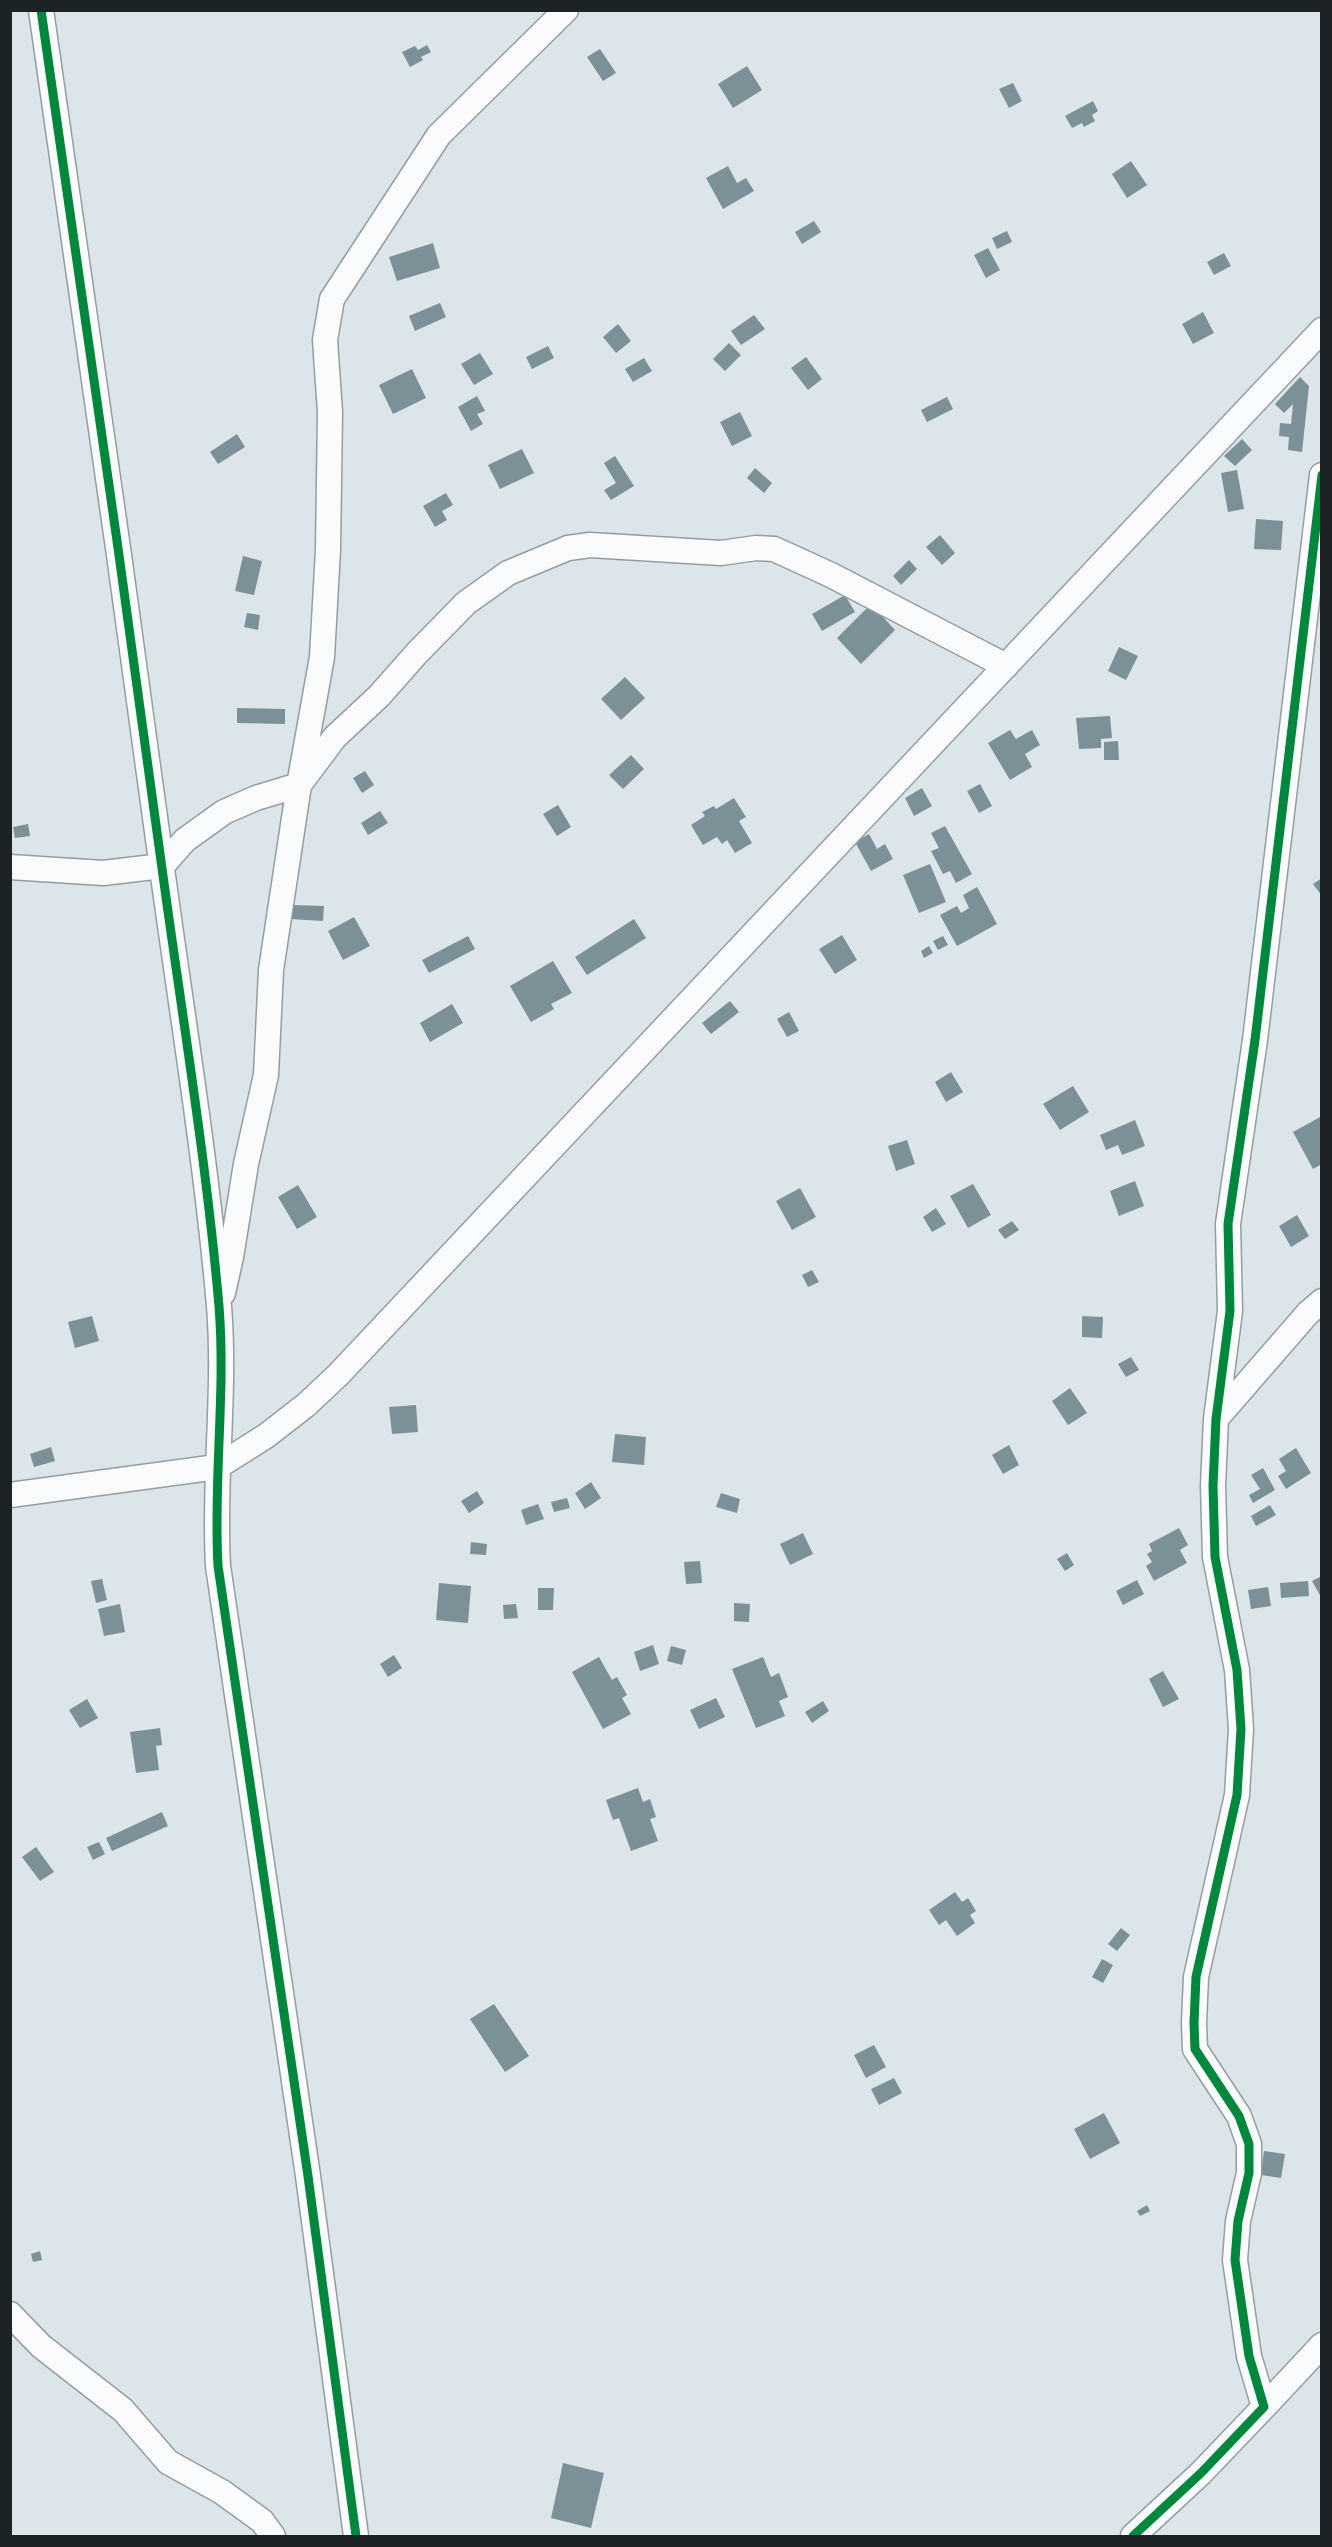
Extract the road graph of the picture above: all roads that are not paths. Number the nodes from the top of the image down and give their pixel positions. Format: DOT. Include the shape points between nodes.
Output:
graph roads {
  1 [pos="41,10"];
  2 [pos="566,10"];
  3 [pos="1322,330"];
  4 [pos="1322,475"];
  5 [pos="1006,666"];
  6 [pos="298,785"];
  7 [pos="162,866"];
  8 [pos="10,867"];
  9 [pos="1322,1301"];
  10 [pos="219,1310"];
  11 [pos="1215,1419"];
  12 [pos="217,1467"];
  13 [pos="10,1495"];
  14 [pos="10,2314"];
  15 [pos="1322,2345"];
  16 [pos="1264,2407"];
  17 [pos="273,2536"];
  18 [pos="356,2536"];
  19 [pos="1133,2536"];
  1 -- 7 [label="street"];
  2 -- 6 [label="street" via="439,135 332,299 326,340 330,412 322,657"];
  3 -- 5 [label="street"];
  4 -- 11 [label="street" via="1255,1040 1228,1224 1230,1311"];
  5 -- 6 [label="street" via="774,549 721,553 591,545 568,548 508,573 466,603 335,737"];
  5 -- 12 [label="street" via="338,1375 266,1436"];
  6 -- 7 [label="street" via="224,813 185,840"];
  6 -- 10 [label="street" via="271,970 266,1075"];
  7 -- 8 [label="street" via="103,873"];
  7 -- 10 [label="street" via="195,1086"];
  9 -- 11 [label="street"];
  10 -- 12 [label="street"];
  11 -- 16 [label="street" via="1215,1557 1237,1670 1241,1730 1237,1795 1196,1977 1195,2049 1239,2116 1249,2144 1249,2174 1238,2221 1235,2260 1249,2356"];
  12 -- 13 [label="street"];
  12 -- 18 [label="street" via="218,1566 308,2176"];
  14 -- 17 [label="street" via="41,2346 123,2410 168,2462 262,2521"];
  15 -- 16 [label="street"];
  16 -- 19 [label="street"];
}
